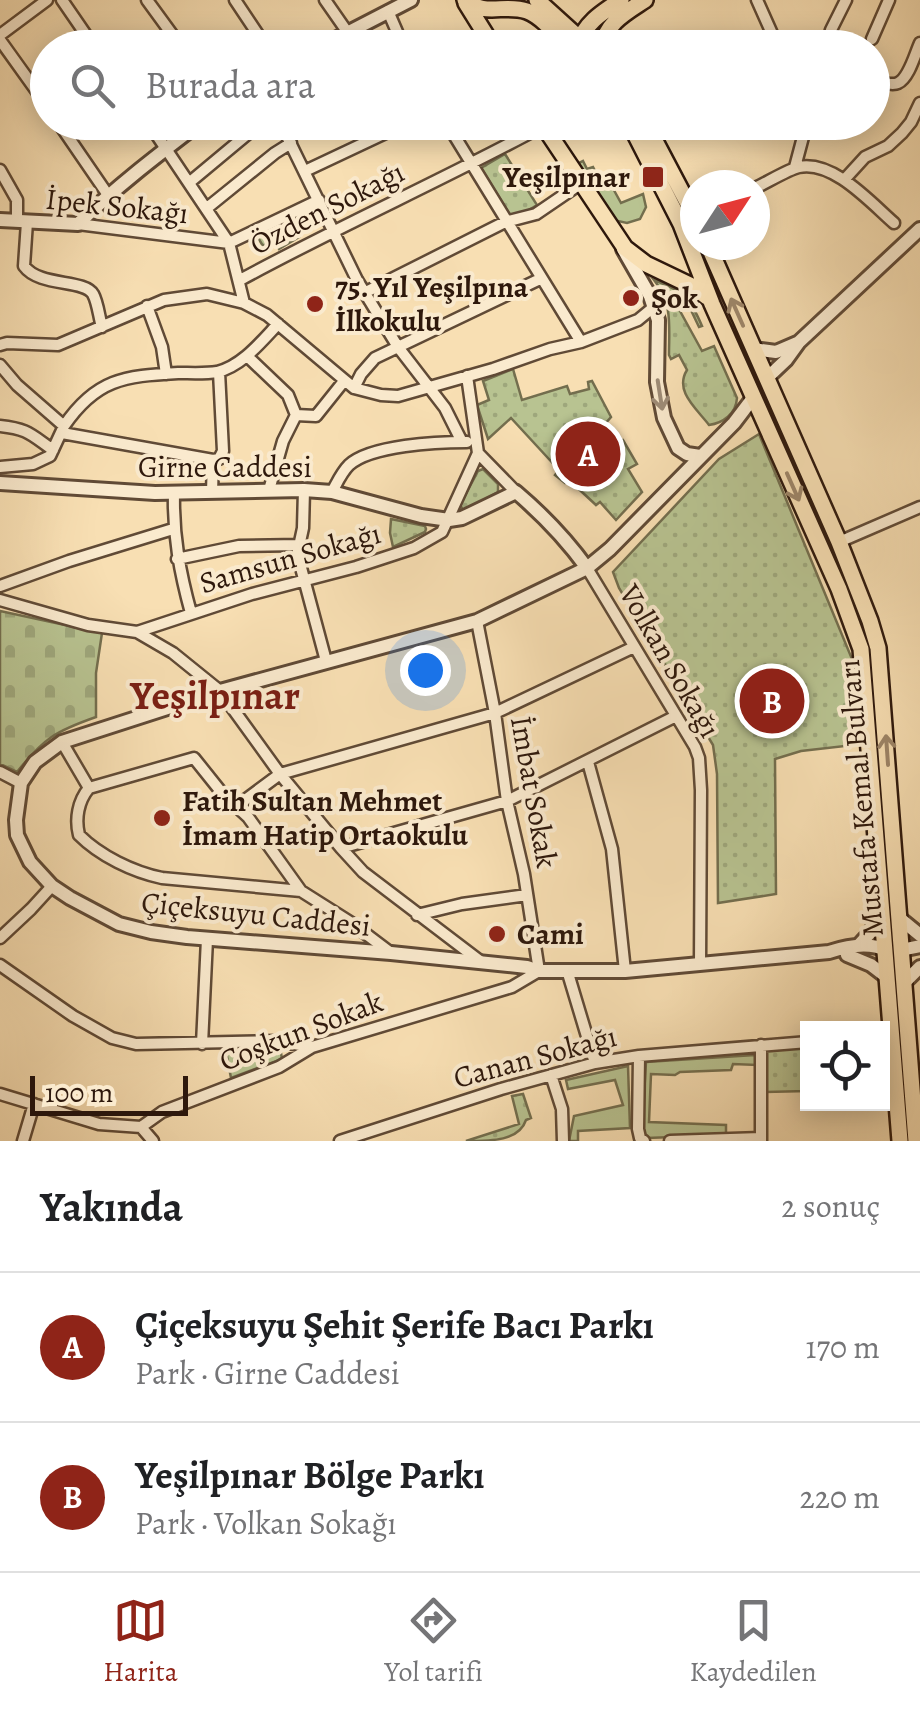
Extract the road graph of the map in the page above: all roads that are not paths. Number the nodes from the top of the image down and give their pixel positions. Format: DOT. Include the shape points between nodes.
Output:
graph roads {
  1 [pos="47,0"];
  2 [pos="62,0"];
  3 [pos="147,0"];
  4 [pos="235,0"];
  5 [pos="324,0"];
  6 [pos="411,0"];
  7 [pos="465,0"];
  8 [pos="508,0"];
  9 [pos="538,0"];
  10 [pos="621,0"];
  11 [pos="646,0"];
  12 [pos="757,0"];
  13 [pos="846,0"];
  14 [pos="889,0"];
  15 [pos="551,7"];
  16 [pos="493,11"];
  17 [pos="388,12"];
  18 [pos="596,16"];
  19 [pos="83,30"];
  20 [pos="169,30"];
  21 [pos="255,30"];
  22 [pos="346,30"];
  23 [pos="354,30"];
  24 [pos="396,30"];
  25 [pos="483,30"];
  26 [pos="556,30"];
  27 [pos="568,30"];
  28 [pos="588,30"];
  29 [pos="608,30"];
  30 [pos="767,30"];
  31 [pos="831,30"];
  32 [pos="876,30"];
  33 [pos="0,37"];
  34 [pos="920,43"];
  35 [pos="30,81"];
  36 [pos="890,83"];
  37 [pos="920,103"];
  38 [pos="70,140"];
  39 [pos="160,140"];
  40 [pos="177,140"];
  41 [pos="240,140"];
  42 [pos="289,140"];
  43 [pos="370,140"];
  44 [pos="457,140"];
  45 [pos="514,140"];
  46 [pos="552,140"];
  47 [pos="638,140"];
  48 [pos="655,140"];
  49 [pos="802,140"];
  50 [pos="290,143"];
  51 [pos="166,148"];
  52 [pos="472,164"];
  53 [pos="795,167"];
  54 [pos="0,170"];
  55 [pos="304,171"];
  56 [pos="770,180"];
  57 [pos="844,180"];
  58 [pos="190,182"];
  59 [pos="580,184"];
  60 [pos="680,186"];
  61 [pos="108,194"];
  62 [pos="318,200"];
  63 [pos="207,208"];
  64 [pos="0,220"];
  65 [pos="22,222"];
  66 [pos="506,222"];
  67 [pos="894,223"];
  68 [pos="78,224"];
  69 [pos="920,229"];
  70 [pos="334,233"];
  71 [pos="616,238"];
  72 [pos="229,242"];
  73 [pos="715,260"];
  74 [pos="540,278"];
  75 [pos="240,280"];
  76 [pos="364,292"];
  77 [pos="244,302"];
  78 [pos="712,304"];
  79 [pos="147,306"];
  80 [pos="655,306"];
  81 [pos="638,320"];
  82 [pos="278,324"];
  83 [pos="102,327"];
  84 [pos="658,331"];
  85 [pos="580,342"];
  86 [pos="799,342"];
  87 [pos="0,345"];
  88 [pos="398,347"];
  89 [pos="753,348"];
  90 [pos="246,356"];
  91 [pos="0,365"];
  92 [pos="219,372"];
  93 [pos="166,374"];
  94 [pos="467,376"];
  95 [pos="767,378"];
  96 [pos="349,384"];
  97 [pos="428,388"];
  98 [pos="753,398"];
  99 [pos="296,415"];
  100 [pos="734,423"];
  101 [pos="0,426"];
  102 [pos="766,429"];
  103 [pos="63,430"];
  104 [pos="462,442"];
  105 [pos="675,443"];
  106 [pos="476,448"];
  107 [pos="53,450"];
  108 [pos="700,456"];
  109 [pos="213,460"];
  110 [pos="0,467"];
  111 [pos="676,480"];
  112 [pos="0,484"];
  113 [pos="269,490"];
  114 [pos="304,490"];
  115 [pos="212,492"];
  116 [pos="332,492"];
  117 [pos="516,492"];
  118 [pos="174,494"];
  119 [pos="920,507"];
  120 [pos="448,520"];
  121 [pos="173,529"];
  122 [pos="839,542"];
  123 [pos="299,545"];
  124 [pos="178,559"];
  125 [pos="587,568"];
  126 [pos="304,580"];
  127 [pos="0,586"];
  128 [pos="0,600"];
  129 [pos="191,613"];
  130 [pos="477,622"];
  131 [pos="137,632"];
  132 [pos="634,647"];
  133 [pos="326,661"];
  134 [pos="220,691"];
  135 [pos="495,713"];
  136 [pos="676,716"];
  137 [pos="62,742"];
  138 [pos="588,762"];
  139 [pos="0,772"];
  140 [pos="280,774"];
  141 [pos="21,783"];
  142 [pos="88,788"];
  143 [pos="507,802"];
  144 [pos="237,806"];
  145 [pos="341,848"];
  146 [pos="52,886"];
  147 [pos="301,890"];
  148 [pos="527,895"];
  149 [pos="418,915"];
  150 [pos="890,915"];
  151 [pos="920,935"];
  152 [pos="0,938"];
  153 [pos="207,939"];
  154 [pos="920,946"];
  155 [pos="893,950"];
  156 [pos="852,951"];
  157 [pos="392,953"];
  158 [pos="920,954"];
  159 [pos="700,963"];
  160 [pos="484,964"];
  161 [pos="0,965"];
  162 [pos="920,967"];
  163 [pos="568,970"];
  164 [pos="540,971"];
  165 [pos="625,971"];
  166 [pos="896,981"];
  167 [pos="889,1021"];
  168 [pos="800,1043"];
  169 [pos="890,1043"];
  170 [pos="202,1044"];
  171 [pos="761,1045"];
  172 [pos="312,1047"];
  173 [pos="639,1056"];
  174 [pos="595,1063"];
  175 [pos="890,1070"];
  176 [pos="551,1075"];
  177 [pos="912,1082"];
  178 [pos="0,1094"];
  179 [pos="34,1104"];
  180 [pos="141,1127"];
  181 [pos="761,1140"];
  182 [pos="24,1141"];
  183 [pos="154,1141"];
  184 [pos="340,1141"];
  185 [pos="563,1141"];
  186 [pos="644,1141"];
  187 [pos="670,1141"];
  188 [pos="900,1141"];
  189 [pos="916,1141"];
  1 -- 33 [label="street"];
  2 -- 19 [label="street"];
  3 -- 20 [label="street"];
  4 -- 21 [label="street"];
  5 -- 22 [label="street"];
  6 -- 17 [label="street"];
  7 -- 16 [label="main road"];
  7 -- 25 [label="main road"];
  8 -- 16 [label="main road"];
  9 -- 15 [label="main road"];
  10 -- 18 [label="main road"];
  11 -- 29 [label="main road"];
  12 -- 30 [label="street"];
  13 -- 31 [label="street"];
  14 -- 32 [label="street"];
  15 -- 18 [label="main road" via="568,22"];
  15 -- 27 [label="main road"];
  16 -- 26 [label="main road" via="526,11"];
  17 -- 23 [label="street"];
  17 -- 24 [label="street"];
  18 -- 28 [label="main road"];
  33 -- 35 [label="street"];
  34 -- 36 [label="street" via="906,75"];
  37 -- 57 [label="street" via="902,133"];
  38 -- 61 [label="street"];
  39 -- 51 [label="street"];
  40 -- 51 [label="street"];
  41 -- 58 [label="street"];
  42 -- 50 [label="street"];
  43 -- 55 [label="street"];
  44 -- 52 [label="street"];
  45 -- 52 [label="street, Özden Sokağı"];
  46 -- 59 [label="main road"];
  47 -- 78 [label="main road, Mustafa Kemal Bulvarı"];
  48 -- 60 [label="main road"];
  49 -- 53 [label="street"];
  50 -- 55 [label="street"];
  50 -- 63 [label="street"];
  51 -- 58 [label="street"];
  51 -- 61 [label="street"];
  52 -- 66 [label="street"];
  52 -- 70 [label="street, Özden Sokağı"];
  53 -- 56 [label="street"];
  53 -- 57 [label="street" via="818,167"];
  54 -- 65 [label="street"];
  55 -- 62 [label="street"];
  57 -- 67 [label="street"];
  58 -- 63 [label="street"];
  59 -- 66 [label="street" via="536,214"];
  59 -- 71 [label="main road"];
  61 -- 68 [label="street"];
  62 -- 70 [label="street"];
  62 -- 72 [label="street"];
  63 -- 72 [label="street"];
  64 -- 65 [label="street, İpek Sokağı"];
  65 -- 68 [label="street, İpek Sokağı"];
  65 -- 83 [label="street" via="30,274 86,287"];
  66 -- 74 [label="street"];
  66 -- 76 [label="street"];
  68 -- 72 [label="street, İpek Sokağı"];
  69 -- 86 [label="street"];
  70 -- 75 [label="street, Özden Sokağı"];
  70 -- 76 [label="street"];
  71 -- 78 [label="main road"];
  71 -- 80 [label="street"];
  72 -- 75 [label="street"];
  89 -- 73 [label="main road, Mustafa Kemal Bulvarı, one-way"];
  74 -- 85 [label="street"];
  74 -- 88 [label="street"];
  75 -- 77 [label="street"];
  76 -- 88 [label="street"];
  77 -- 79 [label="street" via="207,294"];
  77 -- 82 [label="street"];
  78 -- 98 [label="main road, Mustafa Kemal Bulvarı"];
  79 -- 83 [label="street"];
  79 -- 93 [label="street"];
  80 -- 81 [label="street"];
  80 -- 84 [label="street"];
  81 -- 84 [label="street"];
  81 -- 85 [label="street"];
  82 -- 90 [label="street"];
  82 -- 96 [label="street"];
  83 -- 87 [label="street" via="58,345"];
  84 -- 105 [label="street, one-way" via="658,394"];
  85 -- 94 [label="street"];
  86 -- 89 [label="street" via="776,352"];
  86 -- 95 [label="street"];
  88 -- 96 [label="street" via="375,358"];
  88 -- 97 [label="street"];
  89 -- 95 [label="main road, Mustafa Kemal Bulvarı"];
  90 -- 92 [label="street"];
  90 -- 99 [label="street" via="288,395"];
  91 -- 103 [label="street"];
  92 -- 93 [label="street"];
  92 -- 109 [label="street" via="223,451"];
  93 -- 103 [label="street" via="111,381 87,397"];
  94 -- 97 [label="street"];
  94 -- 106 [label="street"];
  95 -- 98 [label="main road"];
  95 -- 122 [label="main road, Mustafa Kemal Bulvarı"];
  96 -- 97 [label="street" via="398,396"];
  96 -- 99 [label="street" via="316,416"];
  97 -- 104 [label="street"];
  98 -- 100 [label="street"];
  98 -- 102 [label="main road, Mustafa Kemal Bulvarı"];
  99 -- 113 [label="street"];
  100 -- 102 [label="street" via="754,421"];
  100 -- 108 [label="street"];
  101 -- 107 [label="street" via="31,432"];
  102 -- 150 [label="main road, Mustafa Kemal Bulvarı, one-way" via="862,649"];
  103 -- 107 [label="street"];
  103 -- 109 [label="street"];
  104 -- 106 [label="street"];
  104 -- 116 [label="street" via="402,446 364,457 352,462"];
  105 -- 108 [label="street"];
  105 -- 111 [label="street"];
  106 -- 117 [label="street"];
  106 -- 120 [label="street"];
  107 -- 110 [label="street" via="40,462"];
  108 -- 111 [label="street"];
  109 -- 115 [label="street"];
  111 -- 125 [label="street"];
  112 -- 118 [label="street, Girne Caddesi"];
  113 -- 114 [label="street, Girne Caddesi"];
  113 -- 115 [label="street, Girne Caddesi"];
  114 -- 116 [label="street, Girne Caddesi"];
  114 -- 123 [label="street"];
  115 -- 118 [label="street, Girne Caddesi"];
  116 -- 120 [label="street, Girne Caddesi"];
  117 -- 120 [label="street"];
  117 -- 125 [label="street"];
  118 -- 121 [label="street"];
  119 -- 122 [label="street"];
  120 -- 126 [label="street, Samsun Sokağı" via="442,532 414,548"];
  121 -- 124 [label="street"];
  121 -- 127 [label="street"];
  150 -- 122 [label="main road, Mustafa Kemal Bulvarı, one-way" via="878,648"];
  123 -- 124 [label="street" via="239,546"];
  123 -- 126 [label="street"];
  124 -- 129 [label="street"];
  125 -- 130 [label="street"];
  125 -- 132 [label="street, Volkan Sokağı"];
  126 -- 129 [label="street, Samsun Sokağı"];
  126 -- 133 [label="street"];
  128 -- 131 [label="street"];
  129 -- 131 [label="street, Samsun Sokağı"];
  130 -- 133 [label="street"];
  130 -- 135 [label="street, İmbat Sokak"];
  131 -- 134 [label="street"];
  132 -- 135 [label="street"];
  132 -- 136 [label="street, Volkan Sokağı"];
  133 -- 134 [label="street"];
  134 -- 137 [label="street"];
  134 -- 140 [label="street"];
  135 -- 140 [label="street"];
  135 -- 143 [label="street, İmbat Sokak"];
  136 -- 138 [label="street"];
  136 -- 159 [label="street, Volkan Sokağı" via="699,758"];
  137 -- 141 [label="street"];
  137 -- 142 [label="street"];
  138 -- 143 [label="street"];
  138 -- 165 [label="street" via="612,849"];
  139 -- 141 [label="street"];
  140 -- 144 [label="street"];
  140 -- 145 [label="street"];
  141 -- 146 [label="street, Çiçeksuyu Caddesi" via="17,835"];
  142 -- 144 [label="street" via="194,758"];
  142 -- 147 [label="street" via="79,835 124,865 162,878"];
  143 -- 145 [label="street"];
  143 -- 148 [label="street, İmbat Sokak"];
  144 -- 147 [label="street"];
  145 -- 149 [label="street"];
  146 -- 152 [label="street"];
  146 -- 153 [label="street, Çiçeksuyu Caddesi" via="119,924"];
  147 -- 157 [label="street"];
  148 -- 149 [label="street"];
  148 -- 164 [label="street, İmbat Sokak"];
  149 -- 160 [label="street"];
  150 -- 151 [label="street"];
  150 -- 155 [label="main road, Mustafa Kemal Bulvarı"];
  150 -- 156 [label="street"];
  153 -- 157 [label="street, Çiçeksuyu Caddesi"];
  153 -- 170 [label="street"];
  154 -- 155 [label="street"];
  155 -- 156 [label="street, Çiçeksuyu Caddesi"];
  155 -- 158 [label="street"];
  155 -- 166 [label="main road, Mustafa Kemal Bulvarı"];
  156 -- 159 [label="street, Çiçeksuyu Caddesi"];
  156 -- 166 [label="street"];
  157 -- 160 [label="street, Çiçeksuyu Caddesi"];
  159 -- 165 [label="street, Çiçeksuyu Caddesi"];
  160 -- 164 [label="street, Çiçeksuyu Caddesi"];
  161 -- 170 [label="street" via="112,1038"];
  162 -- 166 [label="street"];
  163 -- 164 [label="street, Çiçeksuyu Caddesi"];
  163 -- 165 [label="street, Çiçeksuyu Caddesi"];
  163 -- 174 [label="street"];
  164 -- 172 [label="street, Coşkun Sokak" via="512,986"];
  166 -- 167 [label="main road, Mustafa Kemal Bulvarı"];
  166 -- 177 [label="main road, Mustafa Kemal Bulvarı"];
  168 -- 171 [label="street, Canan Sokağı"];
  169 -- 177 [label="main road" via="900,1047"];
  170 -- 172 [label="street" via="278,1041"];
  171 -- 173 [label="street, Canan Sokağı"];
  171 -- 181 [label="street"];
  172 -- 180 [label="street, Coşkun Sokak"];
  173 -- 174 [label="street, Canan Sokağı"];
  173 -- 186 [label="street" via="638,1129"];
  174 -- 176 [label="street, Canan Sokağı"];
  175 -- 188 [label="main road, Mustafa Kemal Bulvarı"];
  176 -- 184 [label="street, Canan Sokağı"];
  176 -- 185 [label="street"];
  177 -- 189 [label="main road, Mustafa Kemal Bulvarı"];
  178 -- 179 [label="street"];
  179 -- 180 [label="street" via="99,1124"];
  179 -- 182 [label="street"];
  180 -- 183 [label="street"];
  181 -- 187 [label="street"];
}
